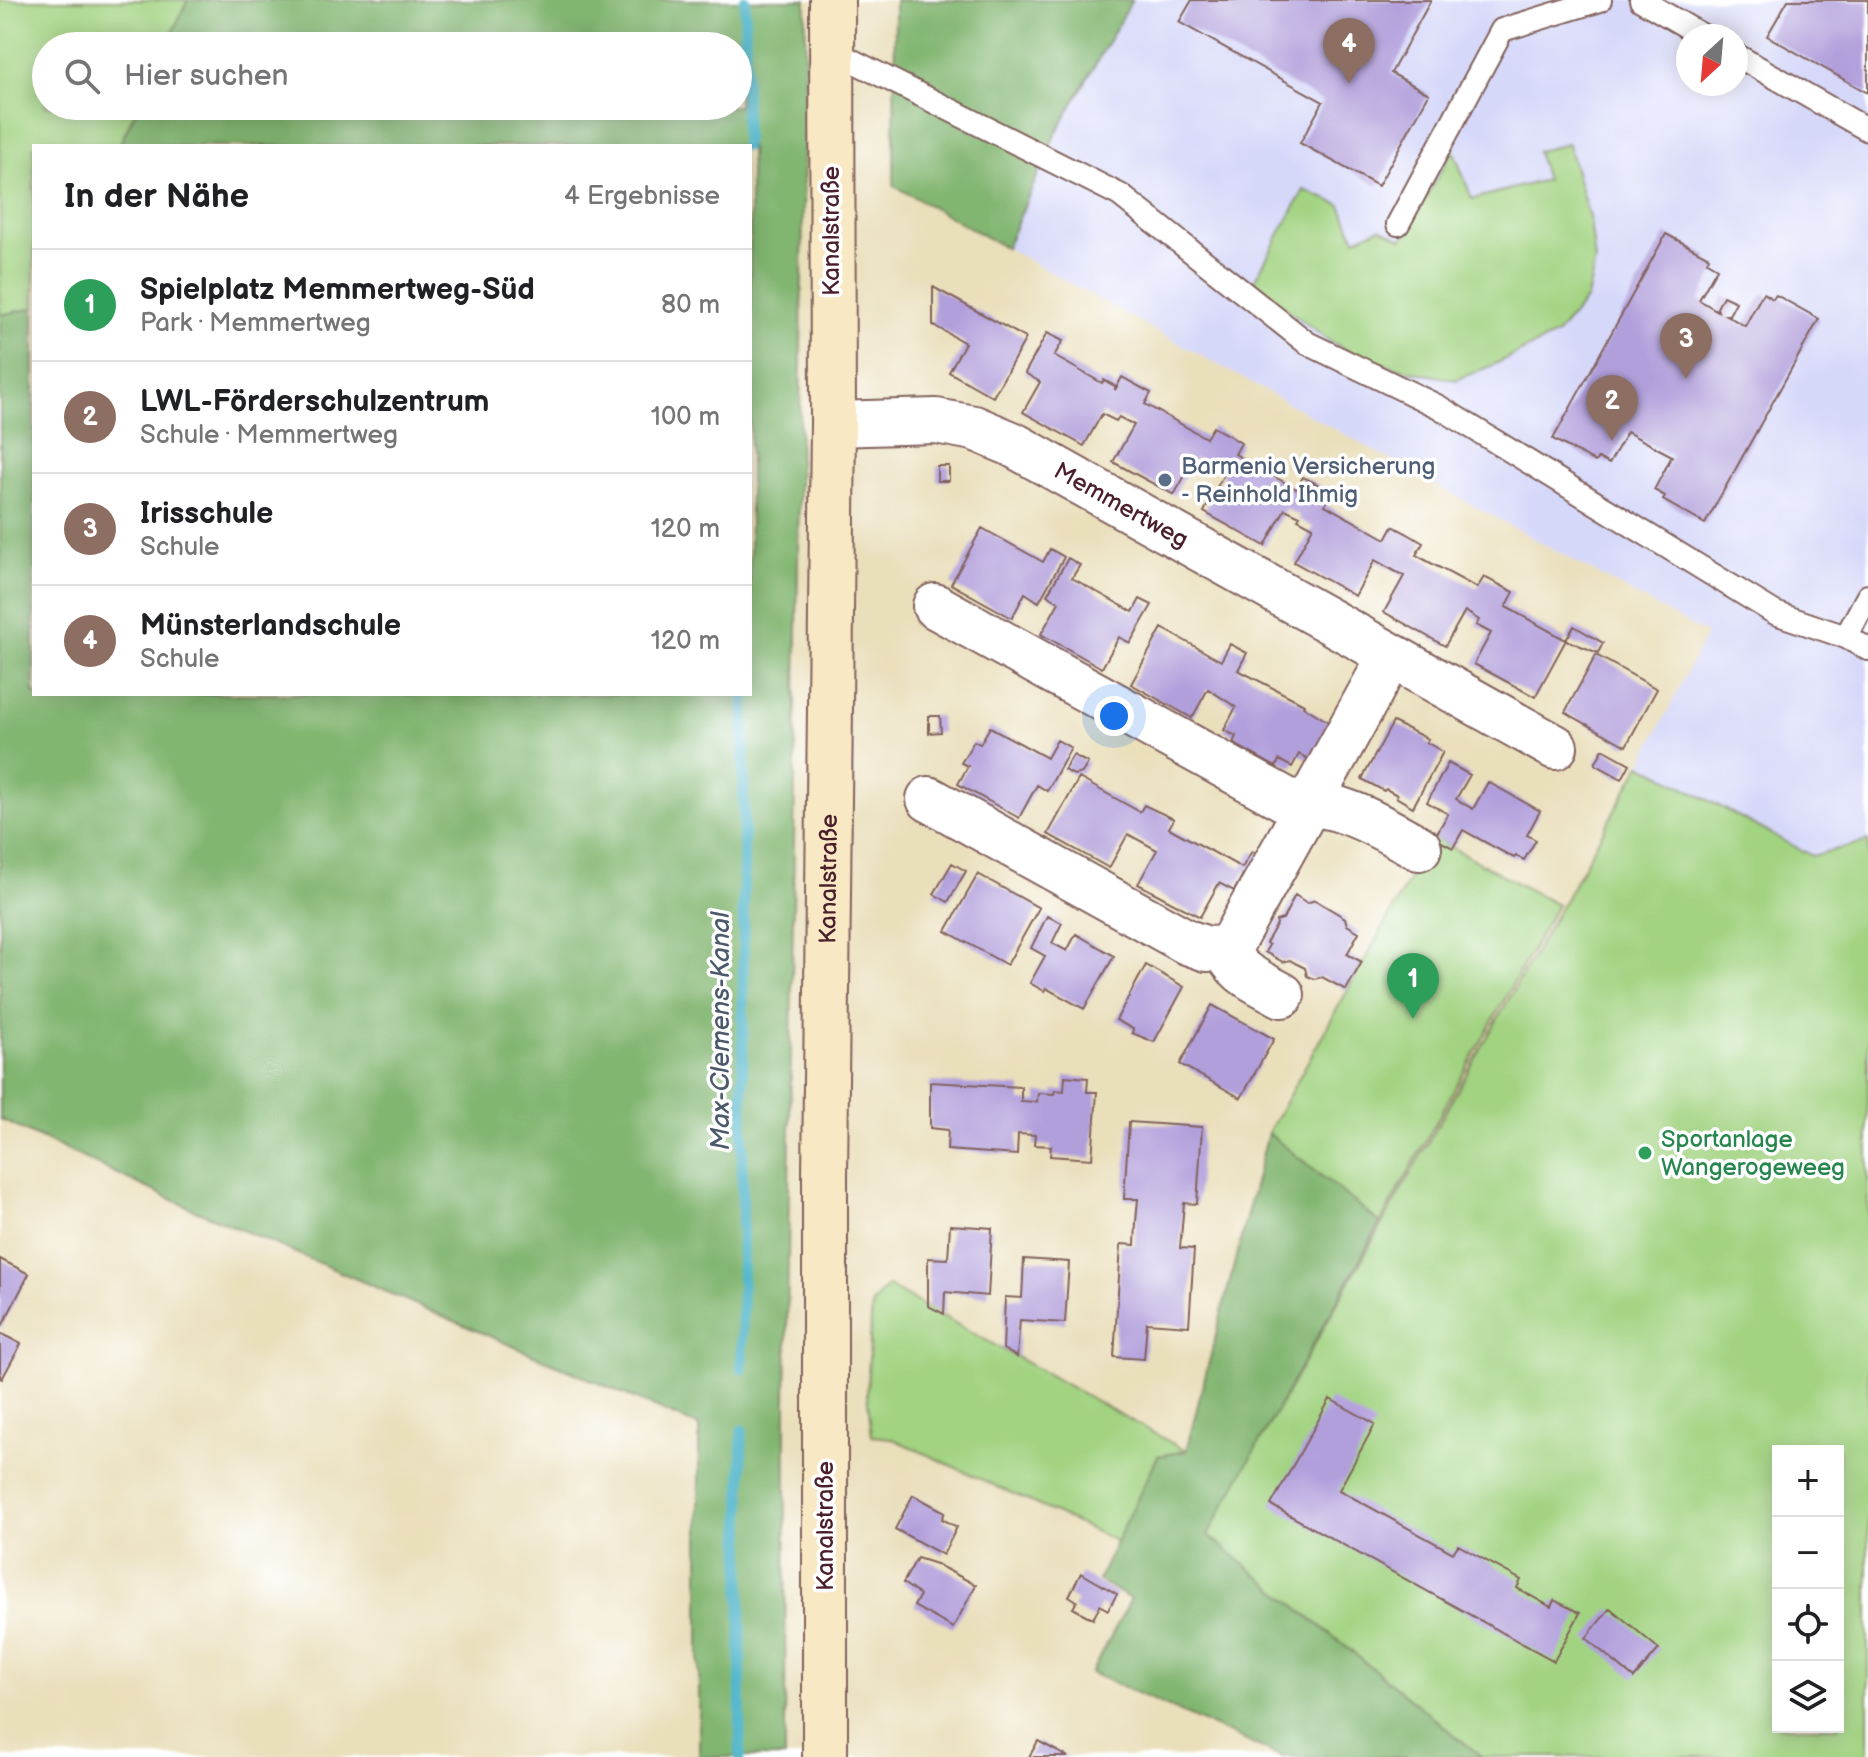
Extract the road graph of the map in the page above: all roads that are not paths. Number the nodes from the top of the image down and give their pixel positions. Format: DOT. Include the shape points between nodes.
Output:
graph roads {
  1 [pos="832,0"];
  2 [pos="1600,0"];
  3 [pos="1641,0"];
  4 [pos="1682,24"];
  5 [pos="831,50"];
  6 [pos="1748,62"];
  7 [pos="1868,130"];
  8 [pos="1398,224"];
  9 [pos="833,424"];
  10 [pos="1868,596"];
  11 [pos="935,606"];
  12 [pos="1846,637"];
  13 [pos="1868,649"];
  14 [pos="1390,657"];
  15 [pos="1555,747"];
  16 [pos="929,799"];
  17 [pos="1310,802"];
  18 [pos="1419,848"];
  19 [pos="1226,948"];
  20 [pos="1282,995"];
  21 [pos="825,1757"];
  1 -- 5 [label="main road, Kanalstraße"];
  2 -- 8 [label="lane" via="1502,30"];
  3 -- 4 [label="lane"];
  5 -- 9 [label="main road, Kanalstraße"];
  5 -- 12 [label="lane" via="1120,195 1307,343 1439,407 1775,613"];
  6 -- 7 [label="lane"];
  9 -- 14 [label="street, Memmertweg" via="936,421 974,428 1012,444"];
  9 -- 21 [label="main road, Kanalstraße"];
  10 -- 12 [label="lane"];
  11 -- 17 [label="street" via="1290,802"];
  12 -- 13 [label="lane"];
  14 -- 15 [label="street, Memmertweg"];
  14 -- 17 [label="street"];
  16 -- 19 [label="street" via="1187,942"];
  17 -- 18 [label="street" via="1355,813"];
  17 -- 19 [label="street"];
  19 -- 20 [label="street" via="1240,971"];
}
